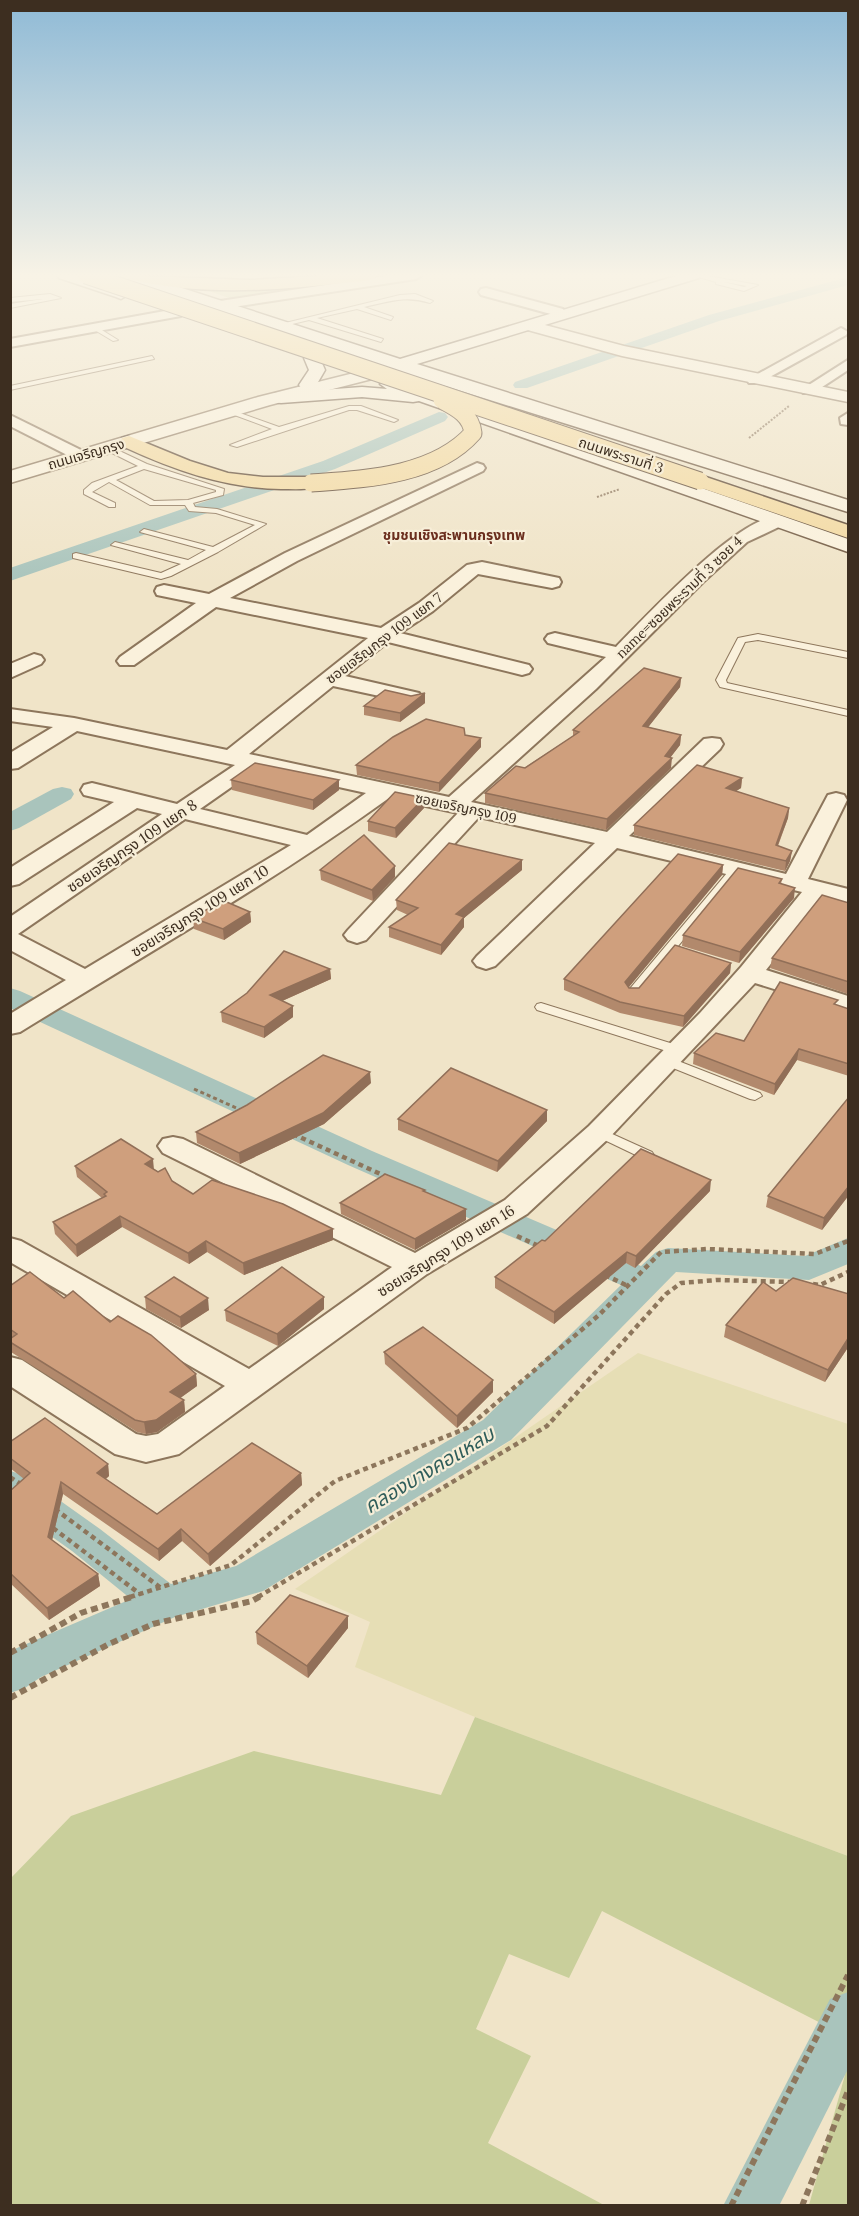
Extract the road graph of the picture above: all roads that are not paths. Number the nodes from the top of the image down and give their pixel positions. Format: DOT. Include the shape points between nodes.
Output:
graph roads {
  1 [pos="55,378"];
  2 [pos="312,378"];
  3 [pos="336,378"];
  4 [pos="342,378"];
  5 [pos="376,378"];
  6 [pos="381,378"];
  7 [pos="416,378"];
  8 [pos="445,378"];
  9 [pos="484,378"];
  10 [pos="747,378"];
  11 [pos="757,378"];
  12 [pos="826,378"];
  13 [pos="754,380"];
  14 [pos="308,385"];
  15 [pos="10,388"];
  16 [pos="808,390"];
  17 [pos="423,393"];
  18 [pos="494,394"];
  19 [pos="849,397"];
  20 [pos="273,400"];
  21 [pos="232,411"];
  22 [pos="555,413"];
  23 [pos="10,420"];
  24 [pos="394,420"];
  25 [pos="507,425"];
  26 [pos="279,429"];
  27 [pos="129,442"];
  28 [pos="234,445"];
  29 [pos="109,448"];
  30 [pos="81,456"];
  31 [pos="144,466"];
  32 [pos="477,468"];
  33 [pos="10,477"];
  34 [pos="708,478"];
  35 [pos="109,479"];
  36 [pos="188,502"];
  37 [pos="112,505"];
  38 [pos="849,506"];
  39 [pos="849,520"];
  40 [pos="777,521"];
  41 [pos="144,532"];
  42 [pos="849,532"];
  43 [pos="115,545"];
  44 [pos="849,546"];
  45 [pos="215,550"];
  46 [pos="76,556"];
  47 [pos="189,563"];
  48 [pos="552,582"];
  49 [pos="164,591"];
  50 [pos="213,600"];
  51 [pos="384,635"];
  52 [pos="555,639"];
  53 [pos="620,654"];
  54 [pos="849,655"];
  55 [pos="34,660"];
  56 [pos="127,661"];
  57 [pos="522,669"];
  58 [pos="10,672"];
  59 [pos="330,679"];
  60 [pos="412,697"];
  61 [pos="849,713"];
  62 [pos="10,715"];
  63 [pos="74,724"];
  64 [pos="712,744"];
  65 [pos="243,760"];
  66 [pos="10,764"];
  67 [pos="92,790"];
  68 [pos="385,790"];
  69 [pos="133,800"];
  70 [pos="836,800"];
  71 [pos="464,807"];
  72 [pos="183,812"];
  73 [pos="614,840"];
  74 [pos="311,843"];
  75 [pos="735,869"];
  76 [pos="10,879"];
  77 [pos="805,887"];
  78 [pos="849,896"];
  79 [pos="10,929"];
  80 [pos="357,935"];
  81 [pos="10,940"];
  82 [pos="486,961"];
  83 [pos="745,971"];
  84 [pos="87,981"];
  85 [pos="632,994"];
  86 [pos="849,1004"];
  87 [pos="541,1007"];
  88 [pos="28,1016"];
  89 [pos="673,1055"];
  90 [pos="755,1096"];
  91 [pos="599,1132"];
  92 [pos="172,1146"];
  93 [pos="647,1155"];
  94 [pos="10,1248"];
  95 [pos="416,1266"];
  96 [pos="10,1369"];
  97 [pos="250,1386"];
  1 -- 15 [label="lane"];
  2 -- 14 [label="main road"];
  3 -- 14 [label="main road, ถนนเจริญกรุง"];
  4 -- 20 [label="main road, ถนนเจริญกรุง"];
  5 -- 17 [label="main road, ถนนพระรามที่ 3"];
  6 -- 17 [label="main road, ถนนพระรามที่ 3, bridge"];
  7 -- 34 [label="main road, ถนนพระรามที่ 3"];
  8 -- 18 [label="main road, ถนนพระรามที่ 3"];
  9 -- 18 [label="main road"];
  10 -- 13 [label="main road"];
  11 -- 13 [label="street"];
  12 -- 16 [label="street"];
  13 -- 16 [label="main road"];
  14 -- 20 [label="main road, ถนนเจริญกรุง"];
  16 -- 19 [label="main road"];
  17 -- 20 [label="main road" via="362,392"];
  17 -- 25 [label="main road, ถนนพระรามที่ 3"];
  17 -- 27 [label="main road, bridge" via="467,417 473,428 470,440 424,464 372,477 311,483 244,481 199,471"];
  17 -- 34 [label="main road, ถนนพระรามที่ 3, bridge"];
  18 -- 22 [label="main road, ถนนพระรามที่ 3"];
  20 -- 21 [label="main road, ถนนเจริญกรุง"];
  21 -- 26 [label="lane"];
  21 -- 27 [label="main road, ถนนเจริญกรุง"];
  22 -- 25 [label="main road" via="527,408 504,411 498,415"];
  22 -- 38 [label="main road, ถนนพระรามที่ 3"];
  23 -- 30 [label="street"];
  24 -- 26 [label="lane" via="349,408"];
  25 -- 40 [label="main road, ถนนพระรามที่ 3"];
  26 -- 28 [label="lane"];
  27 -- 29 [label="main road, ถนนเจริญกรุง"];
  29 -- 30 [label="main road, ถนนเจริญกรุง"];
  29 -- 31 [label="lane"];
  30 -- 33 [label="main road, ถนนเจริญกรุง"];
  31 -- 35 [label="lane"];
  31 -- 36 [label="lane" via="222,491"];
  32 -- 50 [label="street" via="291,557"];
  34 -- 39 [label="main road, ถนนพระรามที่ 3"];
  34 -- 42 [label="main road, ถนนพระรามที่ 3"];
  35 -- 36 [label="lane" via="153,503"];
  35 -- 37 [label="lane" via="87,492"];
  36 -- 45 [label="lane" via="195,511 217,511 262,524"];
  40 -- 44 [label="main road, ถนนพระรามที่ 3"];
  40 -- 53 [label="street, name=ซอยพระรามที่ 3 ซอย 4" via="741,538"];
  41 -- 45 [label="lane"];
  43 -- 47 [label="lane"];
  45 -- 47 [label="lane"];
  46 -- 47 [label="lane" via="161,576"];
  48 -- 51 [label="street, ซอยเจริญกรุง 109 แยก 7" via="473,569 426,608"];
  49 -- 50 [label="street"];
  50 -- 51 [label="street"];
  50 -- 56 [label="street"];
  51 -- 57 [label="street"];
  51 -- 59 [label="street, ซอยเจริญกรุง 109 แยก 7"];
  52 -- 53 [label="street"];
  53 -- 71 [label="street, name=ซอยพระรามที่ 3 ซอย 4"];
  54 -- 61 [label="lane" via="749,637 741,640 721,680 732,688"];
  55 -- 58 [label="street"];
  59 -- 60 [label="street"];
  59 -- 65 [label="street, ซอยเจริญกรุง 109 แยก 7"];
  62 -- 63 [label="street, ซอยเจริญกรุง 109"];
  63 -- 65 [label="street, ซอยเจริญกรุง 109"];
  63 -- 66 [label="street"];
  64 -- 73 [label="street"];
  65 -- 68 [label="street, ซอยเจริญกรุง 109"];
  65 -- 72 [label="street, ซอยเจริญกรุง 109 แยก 8"];
  67 -- 69 [label="street"];
  68 -- 71 [label="street, ซอยเจริญกรุง 109"];
  68 -- 74 [label="street, ซอยเจริญกรุง 109 แยก 10"];
  69 -- 72 [label="street"];
  69 -- 76 [label="street"];
  70 -- 77 [label="street, ซอยเจริญกรุง 109 แยก 16"];
  71 -- 73 [label="street, ซอยเจริญกรุง 109"];
  71 -- 80 [label="street, name=ซอยพระรามที่ 3 ซอย 4"];
  72 -- 74 [label="street"];
  72 -- 79 [label="street, ซอยเจริญกรุง 109 แยก 8"];
  73 -- 75 [label="street, ซอยเจริญกรุง 109"];
  73 -- 82 [label="street"];
  74 -- 84 [label="street, ซอยเจริญกรุง 109 แยก 10"];
  75 -- 77 [label="street, ซอยเจริญกรุง 109"];
  75 -- 85 [label="lane" via="676,950"];
  77 -- 78 [label="street, ซอยเจริญกรุง 109"];
  77 -- 83 [label="street, ซอยเจริญกรุง 109 แยก 16"];
  81 -- 84 [label="street"];
  83 -- 86 [label="street"];
  83 -- 89 [label="street, ซอยเจริญกรุง 109 แยก 16"];
  84 -- 88 [label="street, ซอยเจริญกรุง 109 แยก 10"];
  87 -- 89 [label="lane"];
  89 -- 90 [label="lane"];
  89 -- 91 [label="street, ซอยเจริญกรุง 109 แยก 16"];
  91 -- 93 [label="lane"];
  91 -- 95 [label="street, ซอยเจริญกรุง 109 แยก 16" via="516,1207"];
  92 -- 95 [label="street"];
  94 -- 97 [label="street"];
  95 -- 97 [label="street, ซอยเจริญกรุง 109 แยก 16"];
  96 -- 97 [label="street, ซอยเจริญกรุง 109 แยก 16" via="127,1445 146,1449 167,1445"];
}
